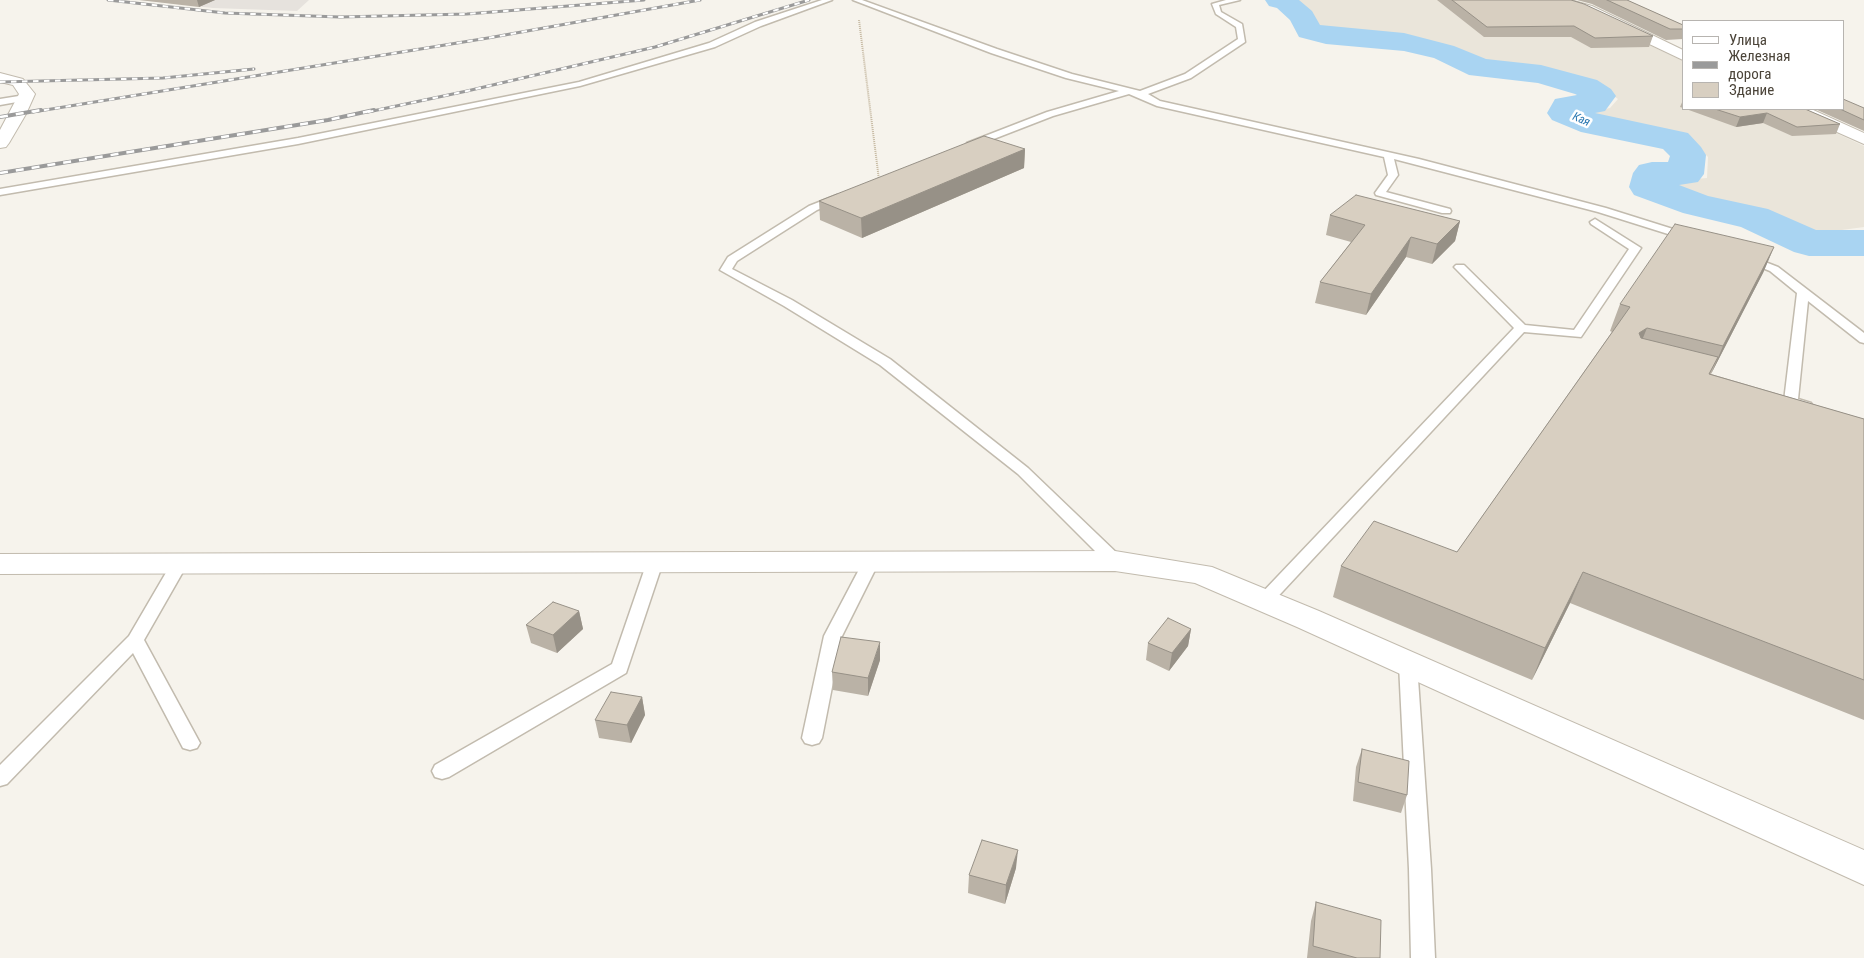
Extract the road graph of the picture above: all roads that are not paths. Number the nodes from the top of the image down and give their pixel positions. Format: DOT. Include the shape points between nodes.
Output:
graph roads {
  1 [pos="828,0"];
  2 [pos="856,0"];
  3 [pos="1237,0"];
  4 [pos="1556,0"];
  5 [pos="1682,56"];
  6 [pos="0,77"];
  7 [pos="1130,92"];
  8 [pos="1141,94"];
  9 [pos="25,98"];
  10 [pos="0,102"];
  11 [pos="1800,110"];
  12 [pos="2,138"];
  13 [pos="1864,139"];
  14 [pos="960,148"];
  15 [pos="1388,155"];
  16 [pos="879,181"];
  17 [pos="0,192"];
  18 [pos="1446,211"];
  19 [pos="1595,222"];
  20 [pos="1695,240"];
  21 [pos="1741,255"];
  22 [pos="1460,267"];
  23 [pos="1803,291"];
  24 [pos="1521,328"];
  25 [pos="1864,339"];
  26 [pos="1818,410"];
  27 [pos="1116,561"];
  28 [pos="655,562"];
  29 [pos="871,562"];
  30 [pos="180,563"];
  31 [pos="0,564"];
  32 [pos="1264,601"];
  33 [pos="135,640"];
  34 [pos="1408,664"];
  35 [pos="812,738"];
  36 [pos="190,743"];
  37 [pos="442,770"];
  38 [pos="0,778"];
  39 [pos="1864,868"];
  40 [pos="1424,958"];
  1 -- 17 [label="lane" via="758,24 712,45 580,84 298,142"];
  2 -- 7 [label="lane" via="1050,70"];
  3 -- 8 [label="lane" via="1215,4 1218,13 1239,26 1242,40 1188,76"];
  4 -- 5 [label="street" via="1587,9"];
  6 -- 9 [label="street" via="18,82 26,94"];
  7 -- 8 [label="lane"];
  7 -- 14 [label="lane" via="1050,114"];
  8 -- 15 [label="lane" via="1157,103"];
  9 -- 10 [label="lane"];
  9 -- 12 [label="street"];
  11 -- 13 [label="street"];
  15 -- 18 [label="lane" via="1393,175 1380,193"];
  15 -- 20 [label="lane" via="1602,210"];
  16 -- 27 [label="lane" via="813,208 732,259 726,270 885,362 1023,471"];
  19 -- 24 [label="lane" via="1635,248 1576,334"];
  21 -- 23 [label="lane" via="1774,269"];
  22 -- 24 [label="lane"];
  23 -- 25 [label="lane"];
  23 -- 26 [label="lane" via="1787,400"];
  24 -- 32 [label="lane"];
  27 -- 29 [label="street"];
  27 -- 32 [label="street" via="1201,574"];
  28 -- 29 [label="street"];
  28 -- 30 [label="street"];
  28 -- 37 [label="lane" via="620,668"];
  29 -- 35 [label="lane" via="833,636"];
  30 -- 31 [label="street"];
  30 -- 33 [label="lane"];
  32 -- 34 [label="street"];
  33 -- 36 [label="lane"];
  33 -- 38 [label="lane"];
  34 -- 39 [label="street"];
  34 -- 40 [label="lane"];
}
